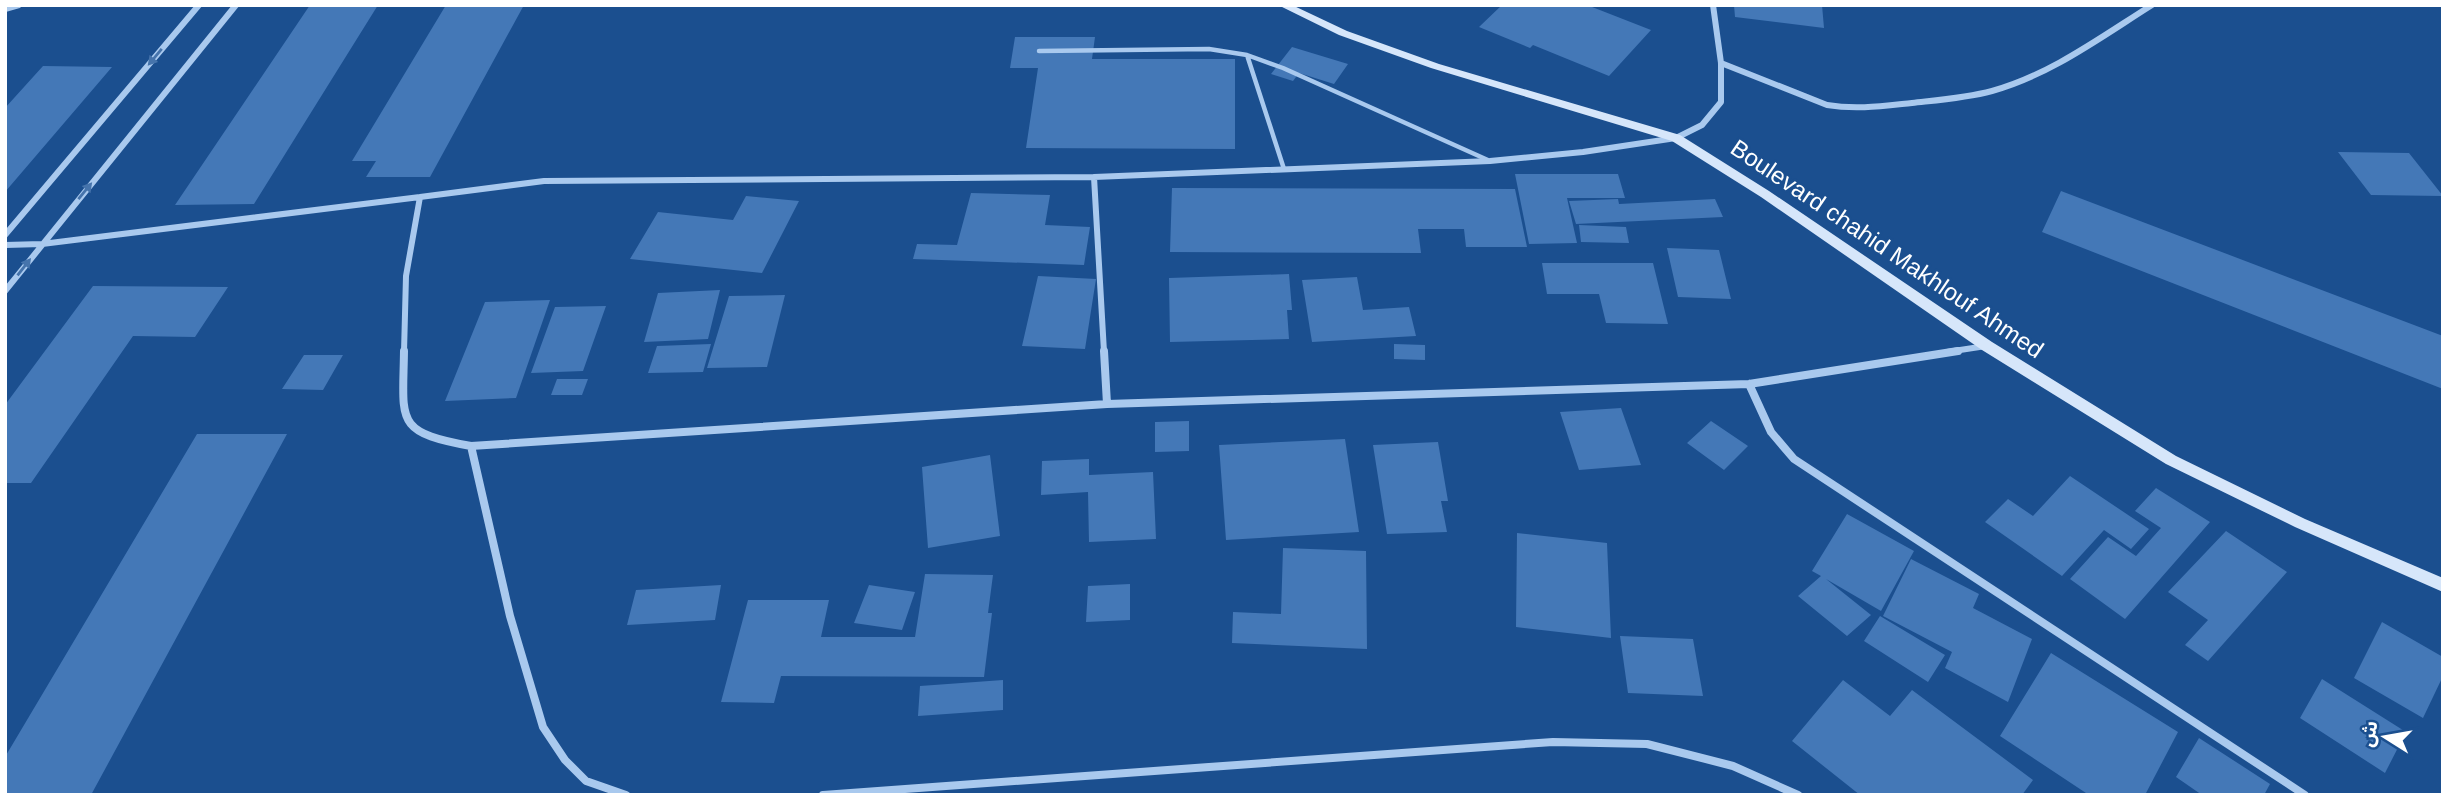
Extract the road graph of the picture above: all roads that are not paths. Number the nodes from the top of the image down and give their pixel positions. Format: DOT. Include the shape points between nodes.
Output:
graph roads {
  1 [pos="19,5"];
  2 [pos="199,5"];
  3 [pos="236,5"];
  4 [pos="1283,5"];
  5 [pos="1713,5"];
  6 [pos="2152,5"];
  7 [pos="5,9"];
  8 [pos="1039,51"];
  9 [pos="1247,55"];
  10 [pos="1721,63"];
  11 [pos="1676,138"];
  12 [pos="1490,161"];
  13 [pos="1284,170"];
  14 [pos="1094,177"];
  15 [pos="419,197"];
  16 [pos="5,235"];
  17 [pos="42,244"];
  18 [pos="5,245"];
  19 [pos="5,291"];
  20 [pos="1987,346"];
  21 [pos="1749,384"];
  22 [pos="1107,404"];
  23 [pos="471,446"];
  24 [pos="2443,584"];
  25 [pos="626,795"];
  26 [pos="823,795"];
  27 [pos="1798,795"];
  28 [pos="2305,795"];
  1 -- 7 [label="street"];
  2 -- 16 [label="street, one-way"];
  17 -- 3 [label="street, one-way"];
  4 -- 11 [label="main road, Boulevard chahid Makhlouf Ahmed" via="1343,33 1435,66"];
  5 -- 10 [label="street"];
  6 -- 10 [label="street" via="2058,64 2002,88 1965,97 1843,108"];
  8 -- 9 [label="lane" via="1209,49"];
  9 -- 12 [label="lane"];
  9 -- 13 [label="lane"];
  10 -- 11 [label="street" via="1721,102 1702,125"];
  11 -- 12 [label="street"];
  11 -- 20 [label="main road, Boulevard chahid Makhlouf Ahmed"];
  12 -- 13 [label="street"];
  13 -- 14 [label="street"];
  14 -- 15 [label="street" via="544,181"];
  14 -- 22 [label="street"];
  15 -- 17 [label="street"];
  15 -- 23 [label="street" via="407,276 403,412 416,431"];
  17 -- 18 [label="street"];
  19 -- 17 [label="street, one-way"];
  20 -- 21 [label="street"];
  20 -- 24 [label="main road, Boulevard chahid Makhlouf Ahmed" via="2171,460 2300,523"];
  21 -- 22 [label="street"];
  21 -- 28 [label="street" via="1772,432 1794,459"];
  22 -- 23 [label="street"];
  23 -- 25 [label="street" via="510,615 542,727 586,780"];
  26 -- 27 [label="street" via="1553,742 1647,744 1733,765"];
}
